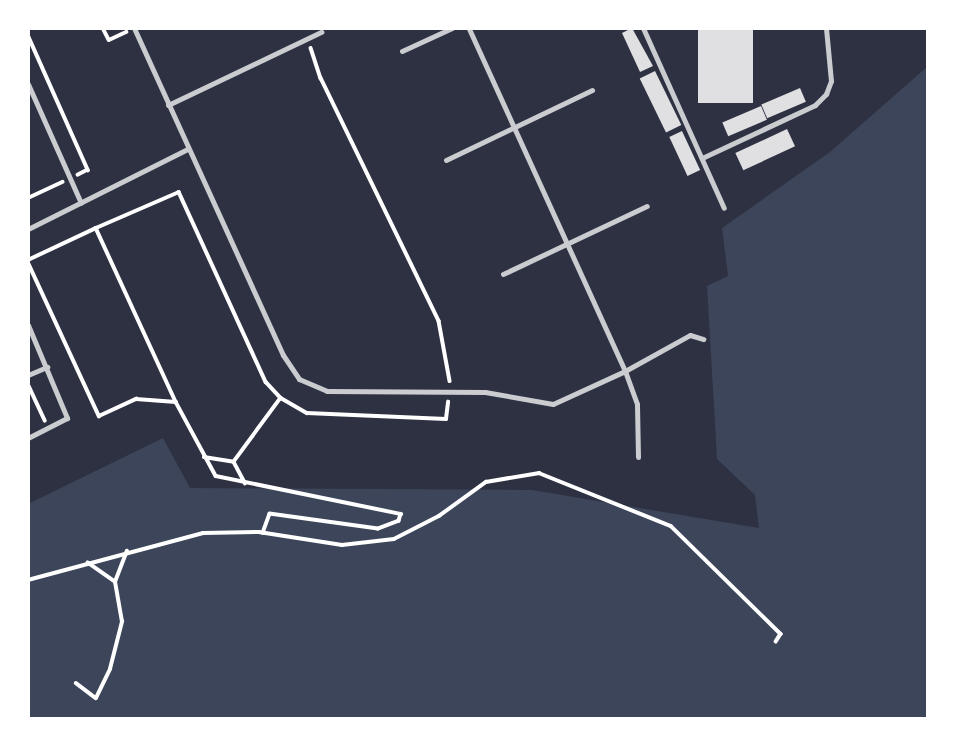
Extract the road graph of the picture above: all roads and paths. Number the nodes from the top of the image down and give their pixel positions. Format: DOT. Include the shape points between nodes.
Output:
graph roads {
  1 [pos="103,28"];
  2 [pos="134,28"];
  3 [pos="452,28"];
  4 [pos="469,28"];
  5 [pos="643,28"];
  6 [pos="826,28"];
  7 [pos="321,32"];
  8 [pos="307,38"];
  9 [pos="402,51"];
  10 [pos="28,84"];
  11 [pos="592,90"];
  12 [pos="168,105"];
  13 [pos="513,128"];
  14 [pos="188,149"];
  15 [pos="702,158"];
  16 [pos="446,160"];
  17 [pos="81,203"];
  18 [pos="647,206"];
  19 [pos="724,208"];
  20 [pos="96,228"];
  21 [pos="28,229"];
  22 [pos="566,245"];
  23 [pos="28,261"];
  24 [pos="503,274"];
  25 [pos="28,325"];
  26 [pos="703,340"];
  27 [pos="47,367"];
  28 [pos="625,371"];
  29 [pos="28,375"];
  30 [pos="28,384"];
  31 [pos="449,392"];
  32 [pos="281,398"];
  33 [pos="176,402"];
  34 [pos="48,428"];
  35 [pos="28,438"];
  36 [pos="204,457"];
  37 [pos="638,457"];
  38 [pos="234,462"];
  39 [pos="246,485"];
  40 [pos="263,533"];
  41 [pos="127,551"];
  42 [pos="88,563"];
  43 [pos="28,580"];
  44 [pos="115,582"];
  45 [pos="776,642"];
  46 [pos="76,683"];
  1 -- 2 [label="path" via="109,40"];
  2 -- 12 [label="lane"];
  3 -- 9 [label="lane"];
  4 -- 13 [label="lane"];
  5 -- 15 [label="lane"];
  6 -- 15 [label="lane" via="831,81 826,94 815,105"];
  7 -- 8 [label="lane"];
  8 -- 12 [label="lane"];
  8 -- 31 [label="path" via="333,104 439,321"];
  10 -- 17 [label="lane"];
  11 -- 13 [label="lane"];
  12 -- 14 [label="lane"];
  13 -- 16 [label="lane"];
  13 -- 22 [label="lane"];
  14 -- 17 [label="lane"];
  14 -- 31 [label="lane" via="283,355 299,379 327,391"];
  15 -- 19 [label="lane"];
  17 -- 21 [label="lane"];
  18 -- 22 [label="lane"];
  20 -- 23 [label="path"];
  20 -- 32 [label="path" via="179,192 266,382"];
  20 -- 33 [label="path"];
  22 -- 24 [label="lane"];
  22 -- 28 [label="lane"];
  23 -- 33 [label="path" via="99,416 136,399"];
  25 -- 27 [label="lane"];
  26 -- 28 [label="lane" via="690,335"];
  27 -- 29 [label="lane"];
  27 -- 34 [label="lane" via="67,418"];
  28 -- 31 [label="lane" via="553,404 485,392"];
  28 -- 37 [label="lane" via="638,404"];
  30 -- 34 [label="path"];
  31 -- 32 [label="path" via="446,419 307,414"];
  32 -- 38 [label="path"];
  33 -- 36 [label="path"];
  34 -- 35 [label="lane"];
  36 -- 38 [label="path"];
  36 -- 39 [label="path" via="216,476"];
  38 -- 39 [label="path"];
  39 -- 40 [label="path" via="401,514 399,521 378,528 270,514"];
  40 -- 41 [label="path" via="204,533"];
  40 -- 45 [label="path" via="342,545 394,539 439,516 486,482 540,473 671,526 781,634"];
  41 -- 42 [label="path"];
  41 -- 44 [label="path"];
  42 -- 43 [label="path"];
  42 -- 44 [label="path"];
  44 -- 46 [label="path" via="122,622 110,669 96,698"];
}
